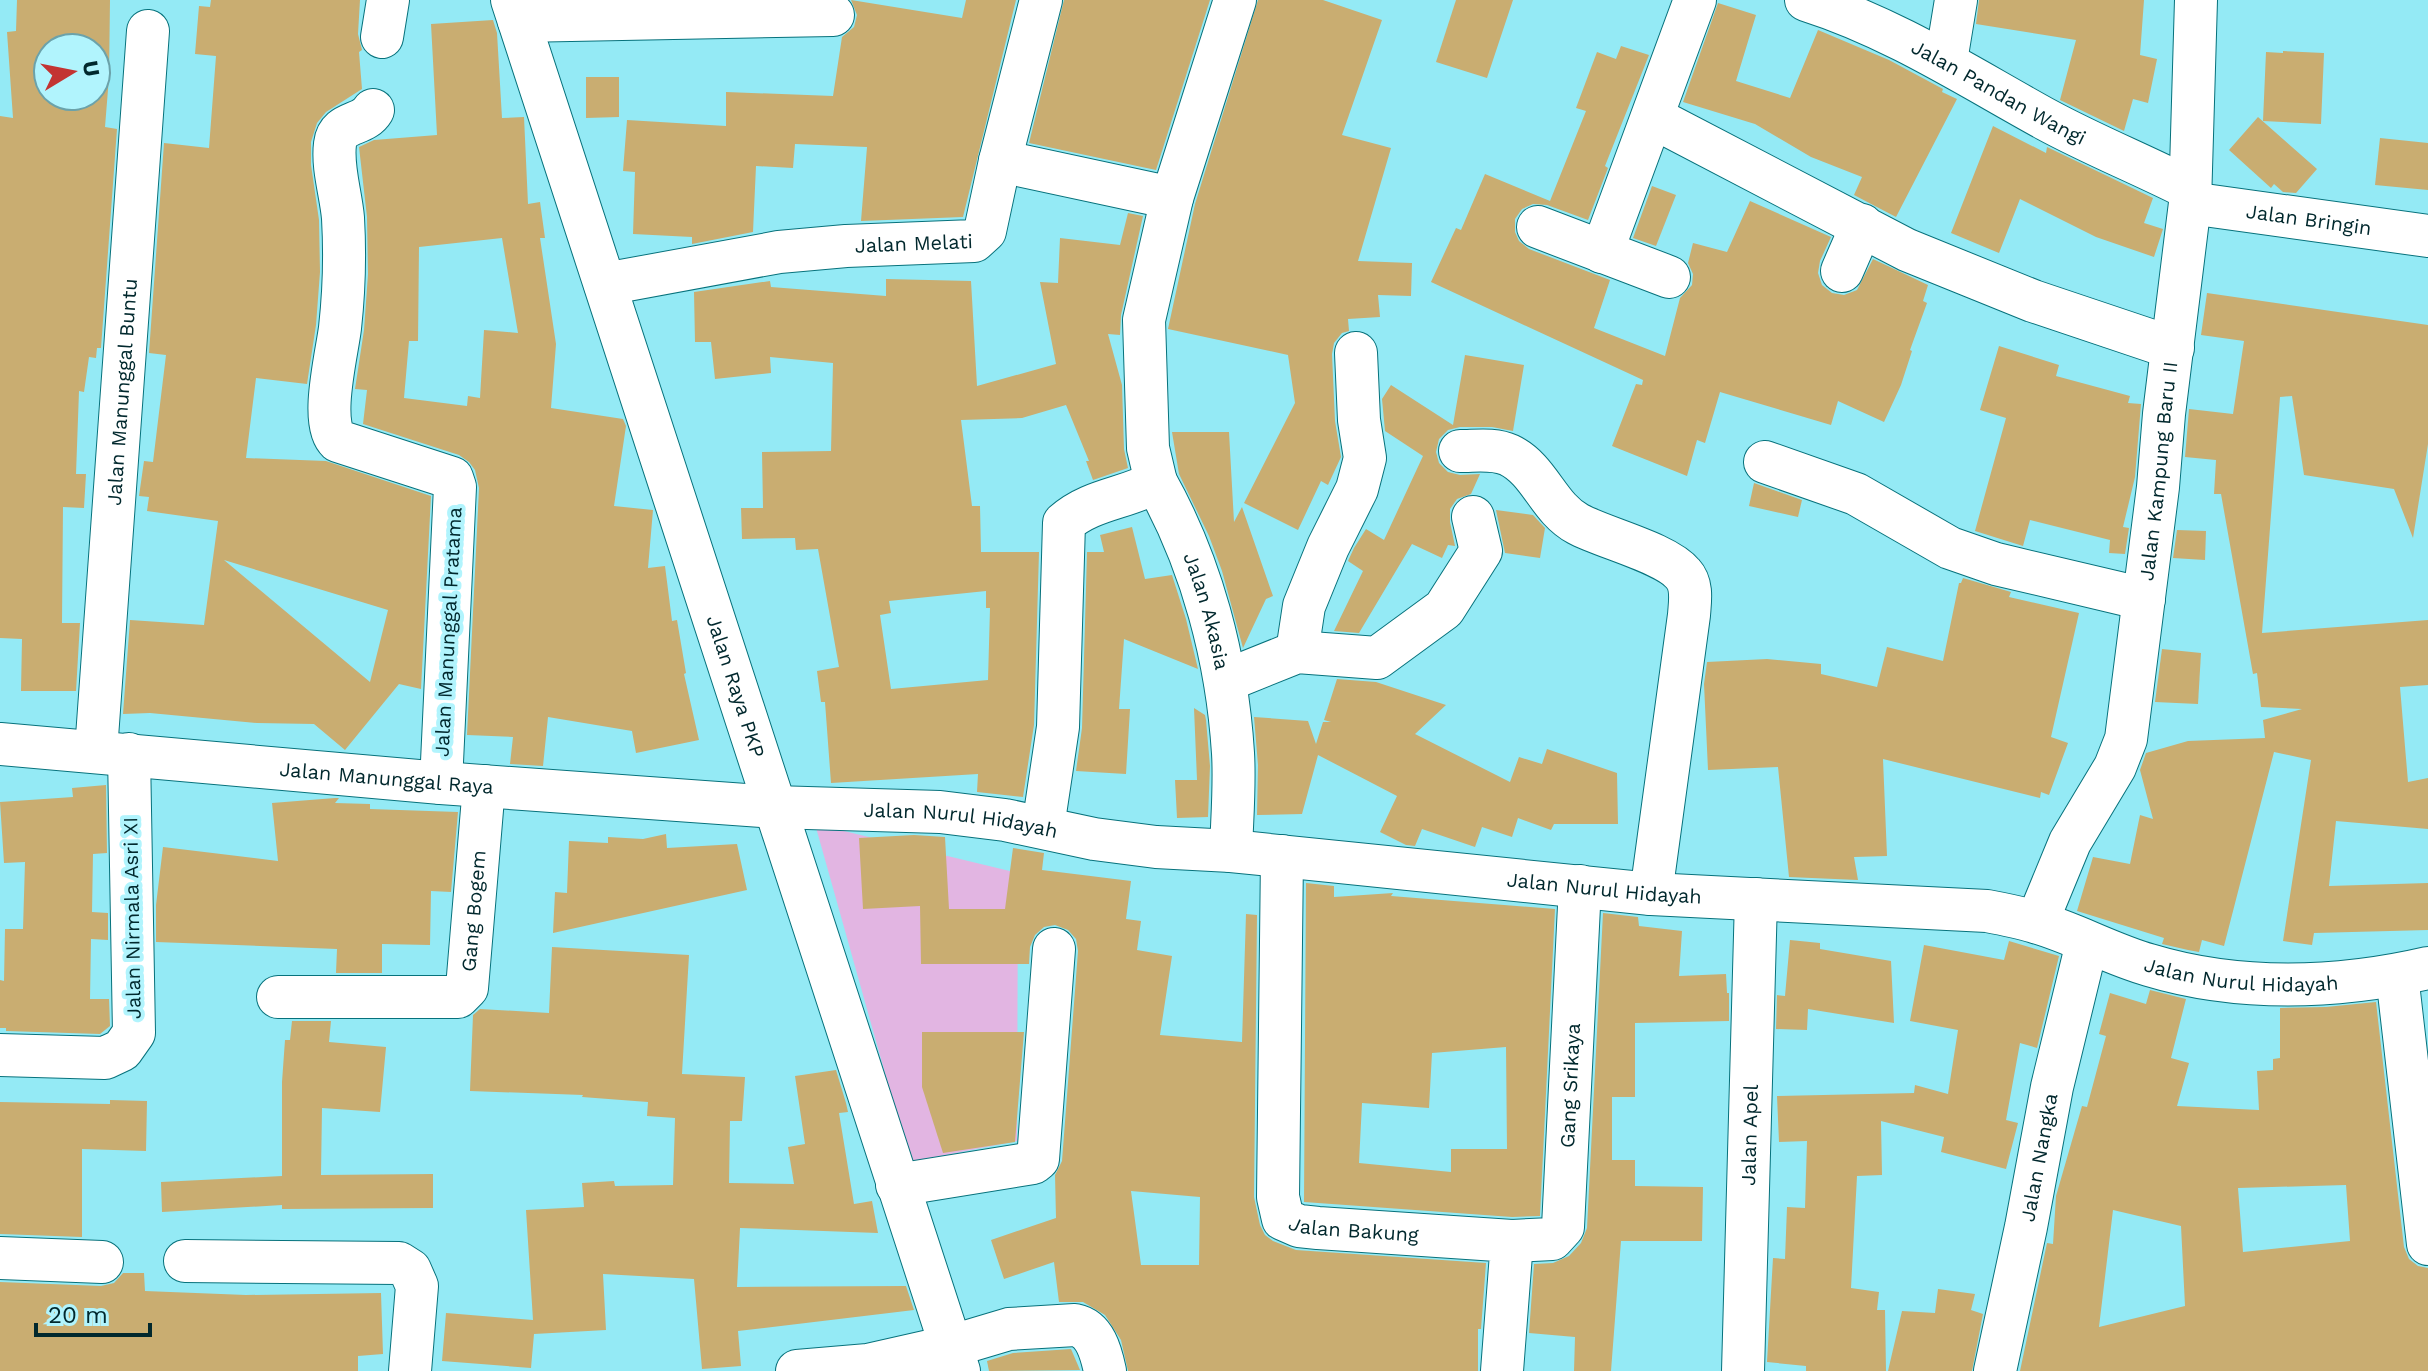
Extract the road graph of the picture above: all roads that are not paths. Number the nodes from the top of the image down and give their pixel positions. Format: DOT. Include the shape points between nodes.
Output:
graph roads {
  1 [pos="1041,0"];
  2 [pos="1235,0"];
  3 [pos="1695,0"];
  4 [pos="1956,0"];
  5 [pos="2196,0"];
  6 [pos="1827,3"];
  7 [pos="515,10"];
  8 [pos="833,15"];
  9 [pos="148,31"];
  10 [pos="1946,61"];
  11 [pos="373,110"];
  12 [pos="1654,118"];
  13 [pos="1000,161"];
  14 [pos="2190,196"];
  15 [pos="1172,198"];
  16 [pos="1862,225"];
  17 [pos="1538,227"];
  18 [pos="2428,236"];
  19 [pos="1602,252"];
  20 [pos="1842,271"];
  21 [pos="1669,277"];
  22 [pos="605,284"];
  23 [pos="2173,348"];
  24 [pos="1356,353"];
  25 [pos="1460,451"];
  26 [pos="1765,462"];
  27 [pos="1156,482"];
  28 [pos="1473,517"];
  29 [pos="2144,599"];
  30 [pos="1297,652"];
  31 [pos="1225,681"];
  32 [pos="0,744"];
  33 [pos="112,753"];
  34 [pos="441,783"];
  35 [pos="484,786"];
  36 [pos="774,807"];
  37 [pos="1043,827"];
  38 [pos="1231,851"];
  39 [pos="1282,856"];
  40 [pos="1580,886"];
  41 [pos="1651,894"];
  42 [pos="1756,899"];
  43 [pos="2037,922"];
  44 [pos="2087,943"];
  45 [pos="1054,949"];
  46 [pos="2412,972"];
  47 [pos="278,997"];
  48 [pos="0,1055"];
  49 [pos="897,1185"];
  50 [pos="1512,1241"];
  51 [pos="2428,1244"];
  52 [pos="0,1258"];
  53 [pos="185,1261"];
  54 [pos="102,1262"];
  55 [pos="956,1359"];
  56 [pos="410,1371"];
  57 [pos="797,1371"];
  58 [pos="1105,1371"];
  59 [pos="1502,1371"];
  60 [pos="1743,1371"];
  61 [pos="1995,1371"];
  1 -- 13 [label="street, Jalan Melati"];
  2 -- 15 [label="street"];
  3 -- 12 [label="street"];
  4 -- 10 [label="street"];
  5 -- 14 [label="street, Jalan Kampung Baru II"];
  6 -- 10 [label="street, Jalan Pandan Wangi"];
  7 -- 8 [label="street"];
  7 -- 22 [label="street, Jalan Raya PKP"];
  9 -- 33 [label="street, Jalan Manunggal Buntu"];
  10 -- 14 [label="street, Jalan Pandan Wangi"];
  11 -- 34 [label="street, Jalan Manunggal Pratama" via="369,117 346,125 335,145 343,275 330,431 338,441 452,478 455,487"];
  12 -- 16 [label="street"];
  12 -- 19 [label="street"];
  13 -- 15 [label="street"];
  13 -- 22 [label="street, Jalan Melati" via="985,231 974,241 779,252"];
  14 -- 18 [label="street, Jalan Bringin"];
  14 -- 23 [label="street, Jalan Kampung Baru II"];
  15 -- 27 [label="street, Jalan Akasia" via="1144,320 1148,448"];
  16 -- 20 [label="street"];
  16 -- 23 [label="street" via="1907,250 2019,296"];
  17 -- 19 [label="street"];
  19 -- 21 [label="street"];
  22 -- 36 [label="street, Jalan Raya PKP"];
  23 -- 29 [label="street, Jalan Kampung Baru II"];
  24 -- 30 [label="street" via="1365,458 1357,489 1304,606"];
  25 -- 41 [label="street" via="1509,455 1533,474 1566,516 1659,558 1686,578 1689,615"];
  26 -- 29 [label="street" via="1856,494 1950,548"];
  27 -- 31 [label="street, Jalan Akasia" via="1191,554"];
  27 -- 37 [label="street" via="1079,510 1064,523 1058,727"];
  28 -- 30 [label="street" via="1481,551 1444,609 1377,658"];
  29 -- 43 [label="street, Jalan Kampung Baru II" via="2126,739 2070,842"];
  30 -- 31 [label="street"];
  31 -- 38 [label="street, Jalan Akasia" via="1233,754"];
  32 -- 33 [label="street, Jalan Manunggal Raya"];
  33 -- 34 [label="street, Jalan Manunggal Raya"];
  33 -- 48 [label="street, Jalan Nirmala Asri XI" via="134,1033 122,1050 105,1058"];
  34 -- 35 [label="street, Jalan Manunggal Raya"];
  35 -- 36 [label="street, Jalan Manunggal Raya"];
  35 -- 47 [label="street, Gang Bogem" via="467,988 458,997"];
  36 -- 37 [label="street, Jalan Nurul Hidayah" via="940,812"];
  36 -- 49 [label="street, Jalan Raya PKP"];
  37 -- 38 [label="street, Jalan Nurul Hidayah" via="1156,847"];
  38 -- 39 [label="street, Jalan Nurul Hidayah"];
  39 -- 40 [label="street, Jalan Nurul Hidayah"];
  39 -- 50 [label="street, Jalan Bakung" via="1278,1197 1283,1219 1318,1228"];
  40 -- 41 [label="street, Jalan Nurul Hidayah"];
  40 -- 50 [label="street, Gang Srikaya" via="1563,1227 1552,1239"];
  41 -- 42 [label="street, Jalan Nurul Hidayah"];
  42 -- 43 [label="street, Jalan Nurul Hidayah" via="1987,911"];
  42 -- 60 [label="street, Jalan Apel"];
  43 -- 44 [label="street, Jalan Nurul Hidayah"];
  44 -- 46 [label="street, Jalan Nurul Hidayah" via="2219,981 2320,983"];
  44 -- 61 [label="street, Jalan Nangka"];
  45 -- 49 [label="street" via="1038,1159"];
  46 -- 51 [label="street"];
  49 -- 55 [label="street, Jalan Raya PKP"];
  50 -- 59 [label="street"];
  52 -- 54 [label="street"];
  53 -- 56 [label="street" via="399,1263 410,1270 417,1286"];
  55 -- 57 [label="street"];
  55 -- 58 [label="street" via="1009,1329 1075,1325 1093,1335"];
}
